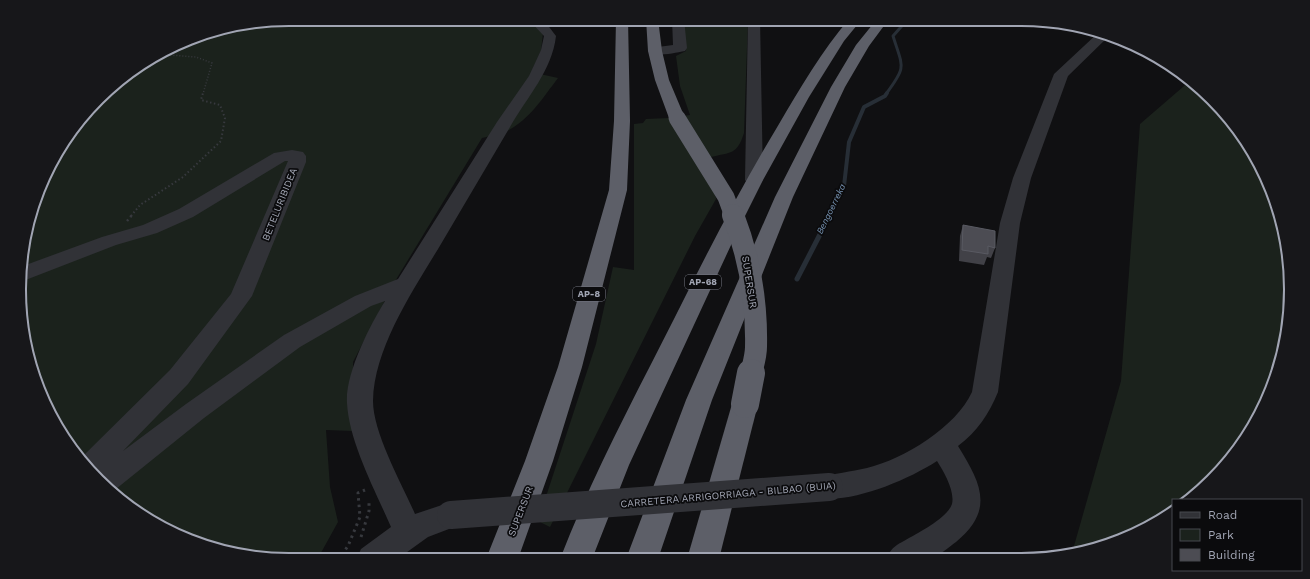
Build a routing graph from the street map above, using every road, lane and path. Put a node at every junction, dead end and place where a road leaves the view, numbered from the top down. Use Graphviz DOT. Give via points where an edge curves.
graph roads {
  1 [pos="542,26"];
  2 [pos="622,26"];
  3 [pos="653,26"];
  4 [pos="678,26"];
  5 [pos="754,26"];
  6 [pos="850,26"];
  7 [pos="878,26"];
  8 [pos="1099,38"];
  9 [pos="655,51"];
  10 [pos="169,55"];
  11 [pos="754,180"];
  12 [pos="109,241"];
  13 [pos="27,272"];
  14 [pos="407,284"];
  15 [pos="941,443"];
  16 [pos="92,465"];
  17 [pos="107,480"];
  18 [pos="408,532"];
  19 [pos="365,551"];
  20 [pos="343,553"];
  21 [pos="504,553"];
  22 [pos="578,553"];
  23 [pos="644,553"];
  24 [pos="705,553"];
  25 [pos="911,553"];
  1 -- 14 [label="street" via="550,36 548,50 536,76 505,122"];
  2 -- 21 [label="highway, SUPERSUR / AP-8" via="622,121 618,190 570,367 539,461"];
  3 -- 9 [label="highway, SUPERSUR"];
  4 -- 9 [label="street" via="680,48"];
  5 -- 11 [label="street"];
  6 -- 11 [label="highway, AP-68" via="821,66"];
  7 -- 23 [label="highway" via="838,87 784,197 699,400"];
  8 -- 15 [label="street, CARRETERA ARRIGORRIAGA - BILBAO (BUIA)" via="1060,74 1022,178 1010,223 983,399 975,414 957,432"];
  9 -- 24 [label="highway, SUPERSUR, bridge" via="662,80 677,118 726,197 742,238 750,272 754,307 756,348 745,404"];
  10 -- 12 [label="path" via="196,57 212,63 201,100 220,105 225,118 221,141 182,177 140,205"];
  11 -- 22 [label="highway, AP-68" via="615,465"];
  12 -- 13 [label="street, BETELURIBIDEA"];
  12 -- 16 [label="street, BETELURIBIDEA" via="150,229 186,213 280,158 297,156 279,207 241,296 178,377"];
  14 -- 17 [label="street" via="363,301 292,341 195,411"];
  14 -- 18 [label="street" via="390,311 370,355 360,402 365,433"];
  15 -- 18 [label="street, CARRETERA ARRIGORRIAGA - BILBAO (BUIA), bridge" via="899,469 868,480 829,487 451,515 429,521"];
  15 -- 25 [label="street" via="959,474 967,503 960,520 938,538"];
  18 -- 19 [label="street, CARRETERA ARRIGORRIAGA - BILBAO (BUIA)"];
  19 -- 20 [label="path" via="362,535 369,511 368,488 358,493 360,517"];
}
